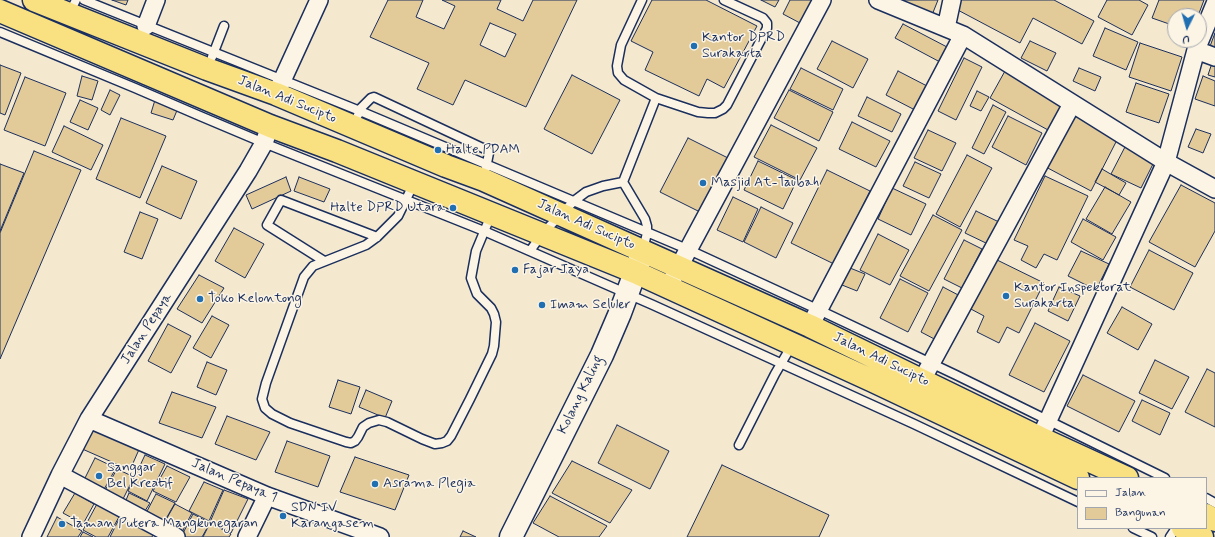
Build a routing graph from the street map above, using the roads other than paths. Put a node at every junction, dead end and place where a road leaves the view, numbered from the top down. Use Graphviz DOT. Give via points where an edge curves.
graph roads {
  1 [pos="34,0"];
  2 [pos="156,0"];
  3 [pos="320,0"];
  4 [pos="642,0"];
  5 [pos="724,0"];
  6 [pos="822,0"];
  7 [pos="878,0"];
  8 [pos="952,0"];
  9 [pos="1215,4"];
  10 [pos="76,5"];
  11 [pos="8,25"];
  12 [pos="224,26"];
  13 [pos="133,28"];
  14 [pos="946,28"];
  15 [pos="963,35"];
  16 [pos="1196,50"];
  17 [pos="1215,57"];
  18 [pos="210,61"];
  19 [pos="279,87"];
  20 [pos="656,98"];
  21 [pos="1072,104"];
  22 [pos="356,119"];
  23 [pos="267,134"];
  24 [pos="1166,162"];
  25 [pos="485,172"];
  26 [pos="623,182"];
  27 [pos="1215,189"];
  28 [pos="410,191"];
  29 [pos="567,207"];
  30 [pos="487,222"];
  31 [pos="542,234"];
  32 [pos="377,237"];
  33 [pos="645,242"];
  34 [pos="530,252"];
  35 [pos="683,258"];
  36 [pos="324,261"];
  37 [pos="635,272"];
  38 [pos="668,287"];
  39 [pos="626,294"];
  40 [pos="815,318"];
  41 [pos="792,345"];
  42 [pos="782,364"];
  43 [pos="926,371"];
  44 [pos="912,400"];
  45 [pos="89,419"];
  46 [pos="1044,430"];
  47 [pos="738,445"];
  48 [pos="60,475"];
  49 [pos="1125,477"];
  50 [pos="1162,477"];
  51 [pos="1077,478"];
  52 [pos="267,496"];
  53 [pos="1077,502"];
  54 [pos="1135,529"];
  55 [pos="1185,529"];
  56 [pos="31,537"];
  57 [pos="176,537"];
  58 [pos="247,537"];
  59 [pos="380,537"];
  60 [pos="512,537"];
  61 [pos="1152,537"];
  62 [pos="1202,537"];
  1 -- 10 [label="highway, Jalan Adi Sucipto"];
  2 -- 13 [label="street"];
  3 -- 19 [label="street"];
  4 -- 20 [label="lane" via="621,45 618,74"];
  5 -- 20 [label="lane" via="763,18 768,28 727,105 715,113 708,113"];
  6 -- 35 [label="street"];
  7 -- 14 [label="street"];
  8 -- 14 [label="street"];
  9 -- 16 [label="street"];
  10 -- 13 [label="highway, Jalan Adi Sucipto"];
  11 -- 23 [label="highway, Jalan Adi Sucipto"];
  12 -- 18 [label="lane"];
  13 -- 18 [label="highway, Jalan Adi Sucipto"];
  14 -- 15 [label="street"];
  15 -- 21 [label="street"];
  15 -- 40 [label="street"];
  16 -- 17 [label="street"];
  16 -- 24 [label="street"];
  18 -- 19 [label="highway, Jalan Adi Sucipto"];
  19 -- 22 [label="highway, Jalan Adi Sucipto"];
  20 -- 26 [label="lane"];
  21 -- 24 [label="street"];
  21 -- 43 [label="street"];
  22 -- 25 [label="highway, Jalan Adi Sucipto" via="446,166"];
  22 -- 25 [label="lane" via="361,108 374,97 487,150 489,153"];
  23 -- 28 [label="highway, Jalan Adi Sucipto"];
  23 -- 45 [label="street, Jalan Pepaya" via="244,177"];
  24 -- 27 [label="street"];
  24 -- 46 [label="street"];
  25 -- 29 [label="highway, Jalan Adi Sucipto"];
  26 -- 29 [label="lane" via="586,192"];
  26 -- 33 [label="lane" via="645,219"];
  28 -- 30 [label="highway, Jalan Adi Sucipto"];
  28 -- 32 [label="lane" via="398,216"];
  29 -- 31 [label="lane"];
  29 -- 33 [label="highway, Jalan Adi Sucipto"];
  30 -- 31 [label="highway, Jalan Adi Sucipto"];
  30 -- 34 [label="lane, Jalan Adi Sucipto"];
  30 -- 36 [label="lane" via="476,251 471,278 477,294 494,314 494,346 451,436 442,443 435,444 379,420 363,427 351,443 290,423 265,408 262,399 266,383 304,277 314,266"];
  31 -- 34 [label="lane"];
  31 -- 37 [label="highway, Jalan Adi Sucipto"];
  32 -- 36 [label="lane" via="366,245"];
  32 -- 36 [label="lane" via="281,200 267,225"];
  33 -- 35 [label="highway, Jalan Adi Sucipto"];
  33 -- 37 [label="street, Kolang Kaling"];
  34 -- 39 [label="lane, Jalan Adi Sucipto"];
  35 -- 38 [label="street"];
  35 -- 40 [label="highway, Jalan Adi Sucipto"];
  37 -- 38 [label="highway, Jalan Adi Sucipto"];
  37 -- 39 [label="street, Kolang Kaling"];
  38 -- 41 [label="highway, Jalan Adi Sucipto"];
  39 -- 42 [label="lane, Jalan Adi Sucipto"];
  39 -- 60 [label="street, Kolang Kaling" via="602,355"];
  40 -- 43 [label="highway, Jalan Adi Sucipto"];
  41 -- 42 [label="lane"];
  41 -- 44 [label="highway, Jalan Adi Sucipto"];
  42 -- 47 [label="lane"];
  42 -- 53 [label="lane, Jalan Adi Sucipto"];
  43 -- 44 [label="street"];
  43 -- 46 [label="highway, Jalan Adi Sucipto"];
  44 -- 51 [label="highway, Jalan Adi Sucipto"];
  45 -- 48 [label="street, Jalan Pepaya"];
  45 -- 52 [label="street, Jalan Pepaya 1"];
  46 -- 49 [label="highway, Jalan Adi Sucipto"];
  46 -- 50 [label="lane, Jalan Adi Sucipto"];
  48 -- 56 [label="street, Jalan Pepaya"];
  48 -- 57 [label="street"];
  52 -- 58 [label="street"];
  52 -- 59 [label="street, Jalan Pepaya 1"];
  54 -- 61 [label="lane"];
  55 -- 62 [label="highway"];
}
